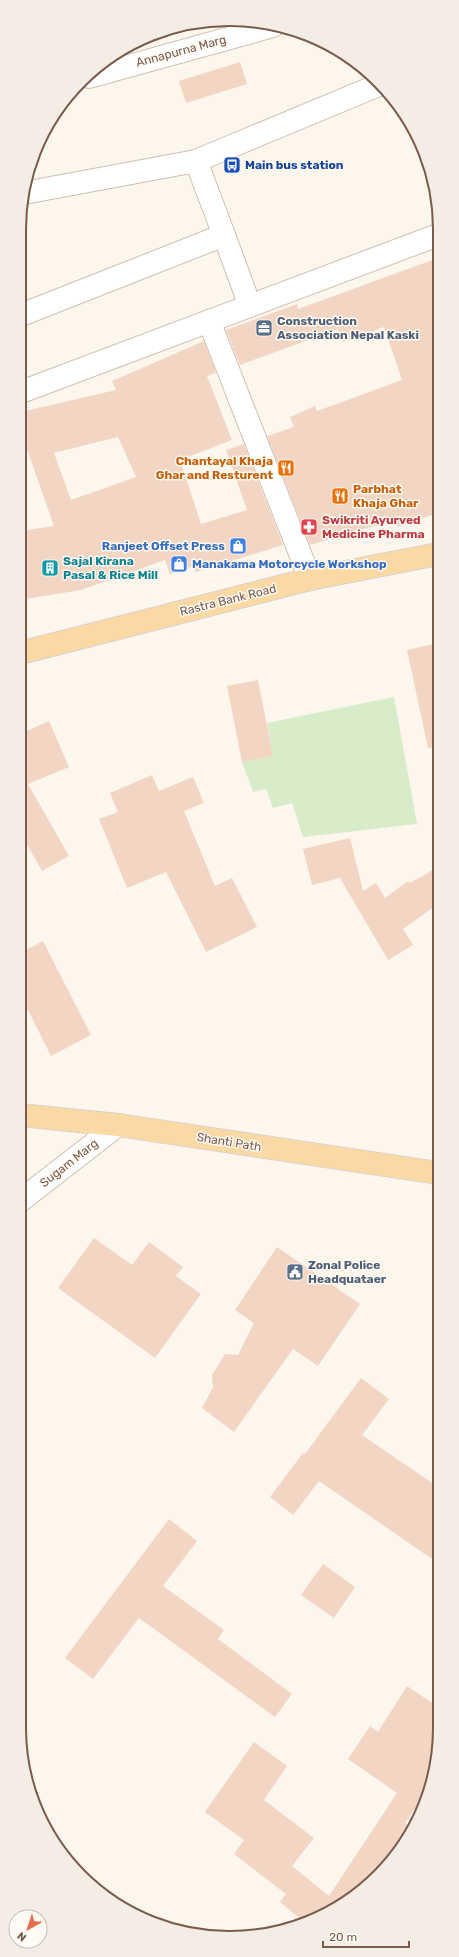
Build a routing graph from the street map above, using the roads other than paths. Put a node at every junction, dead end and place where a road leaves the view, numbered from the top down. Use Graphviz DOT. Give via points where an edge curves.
graph roads {
  1 [pos="262,29"];
  2 [pos="100,73"];
  3 [pos="374,87"];
  4 [pos="196,161"];
  5 [pos="30,192"];
  6 [pos="224,235"];
  7 [pos="433,237"];
  8 [pos="250,306"];
  9 [pos="26,313"];
  10 [pos="209,321"];
  11 [pos="26,390"];
  12 [pos="433,555"];
  13 [pos="310,579"];
  14 [pos="26,650"];
  15 [pos="26,1116"];
  16 [pos="118,1125"];
  17 [pos="433,1172"];
  18 [pos="26,1196"];
  1 -- 2 [label="street, Annapurna Marg"];
  3 -- 4 [label="street"];
  4 -- 5 [label="street"];
  4 -- 6 [label="street"];
  6 -- 8 [label="street"];
  6 -- 9 [label="street"];
  7 -- 8 [label="street"];
  8 -- 10 [label="street"];
  10 -- 11 [label="street"];
  10 -- 13 [label="street"];
  12 -- 13 [label="main road, Rastra Bank Road"];
  13 -- 14 [label="main road, Rastra Bank Road"];
  15 -- 16 [label="main road, Shanti Path"];
  16 -- 17 [label="main road, Shanti Path"];
  16 -- 18 [label="street, Sugam Marg"];
}
